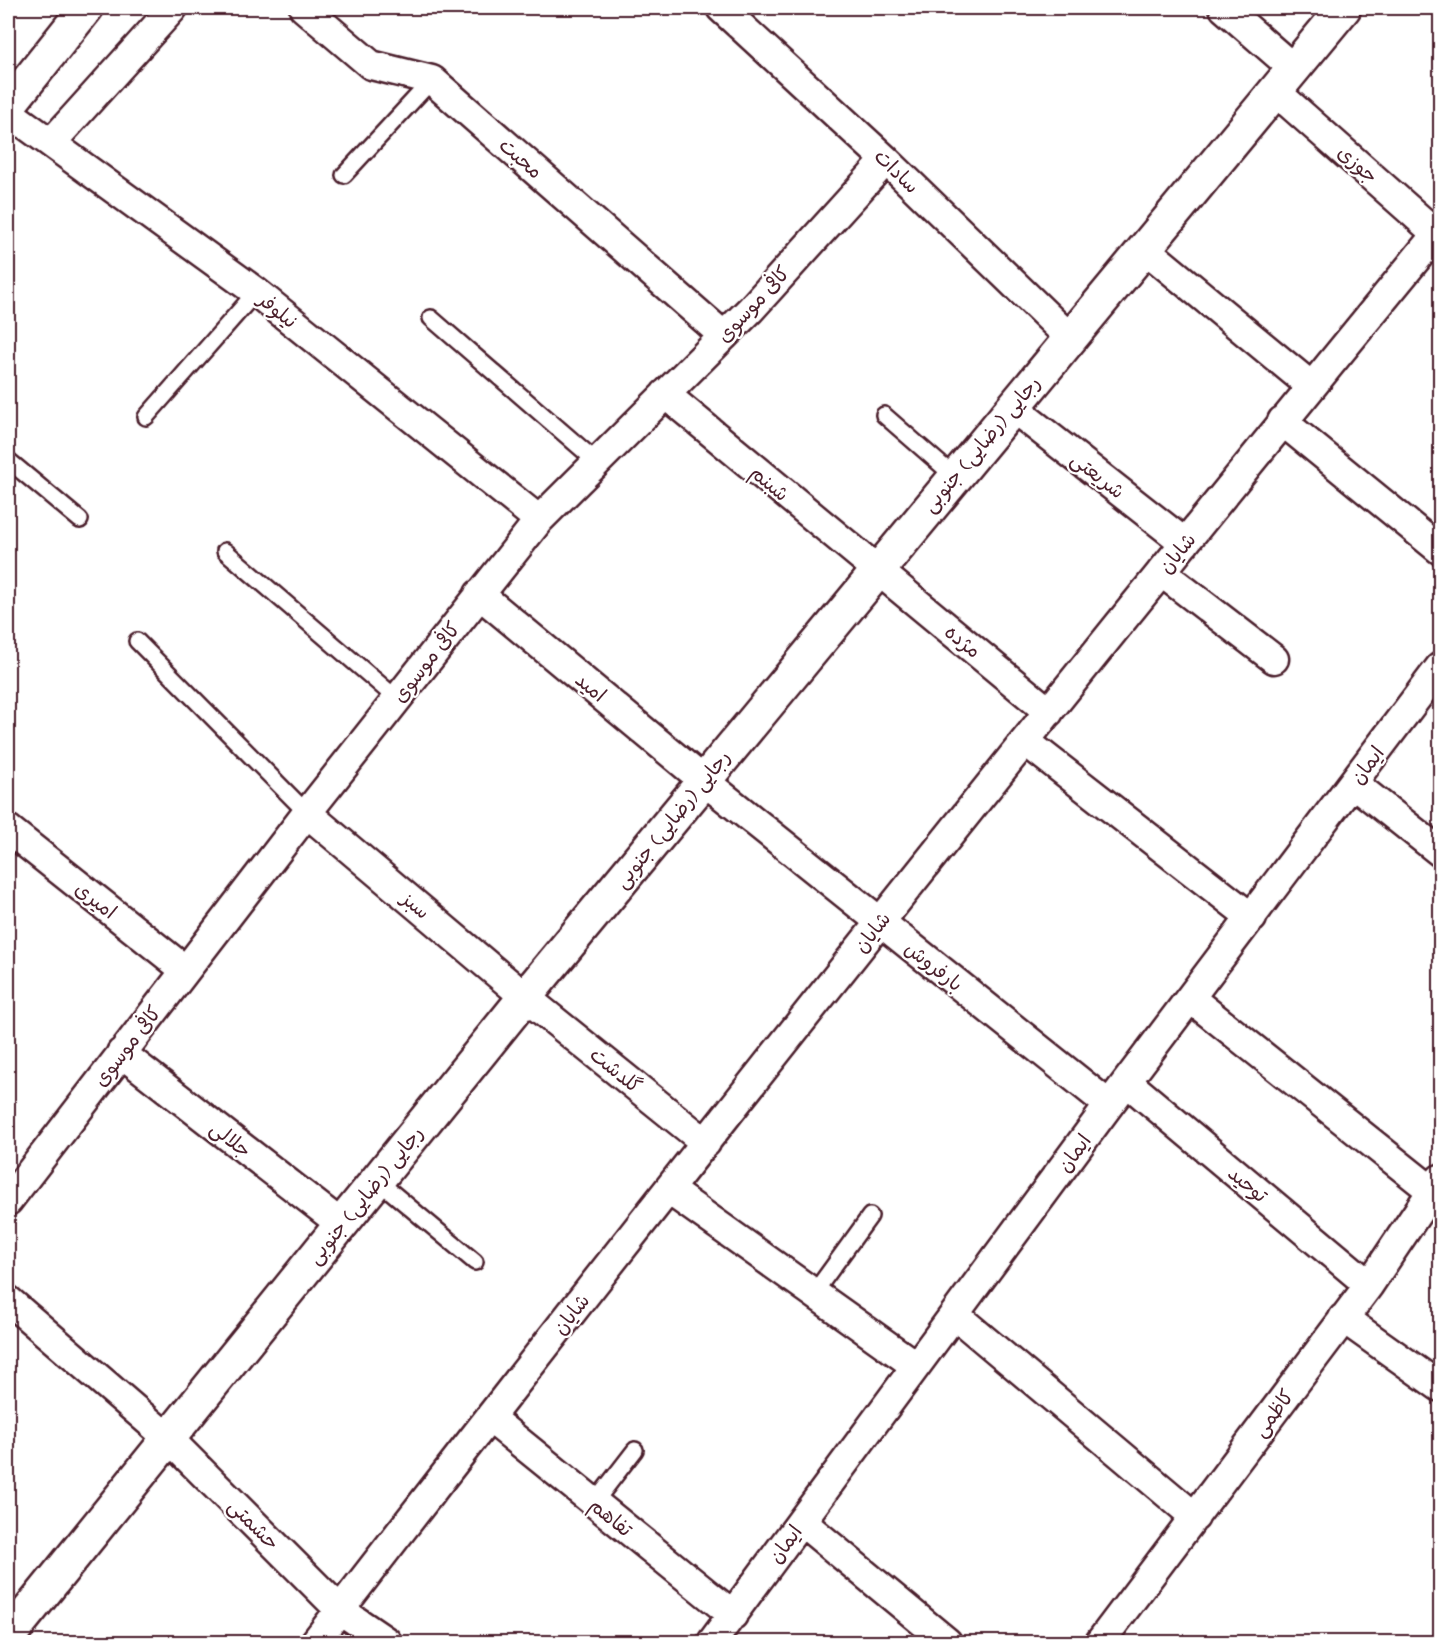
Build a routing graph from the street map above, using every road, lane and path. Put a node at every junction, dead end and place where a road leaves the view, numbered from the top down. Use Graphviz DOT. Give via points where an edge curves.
graph roads {
  1 [pos="86,8"];
  2 [pos="173,8"];
  3 [pos="304,8"];
  4 [pos="721,8"];
  5 [pos="1224,8"];
  6 [pos="1344,8"];
  7 [pos="432,80"];
  8 [pos="1284,80"];
  9 [pos="8,106"];
  10 [pos="8,112"];
  11 [pos="51,143"];
  12 [pos="886,160"];
  13 [pos="344,175"];
  14 [pos="1439,233"];
  15 [pos="1144,248"];
  16 [pos="256,292"];
  17 [pos="431,318"];
  18 [pos="724,336"];
  19 [pos="1070,338"];
  20 [pos="1311,386"];
  21 [pos="665,394"];
  22 [pos="1012,407"];
  23 [pos="884,415"];
  24 [pos="146,417"];
  25 [pos="1282,421"];
  26 [pos="8,460"];
  27 [pos="597,462"];
  28 [pos="954,476"];
  29 [pos="80,520"];
  30 [pos="539,520"];
  31 [pos="1185,543"];
  32 [pos="1440,550"];
  33 [pos="225,551"];
  34 [pos="876,571"];
  35 [pos="1161,572"];
  36 [pos="479,594"];
  37 [pos="137,641"];
  38 [pos="1274,659"];
  39 [pos="1440,667"];
  40 [pos="397,699"];
  41 [pos="1049,712"];
  42 [pos="1025,741"];
  43 [pos="703,780"];
  44 [pos="1353,783"];
  45 [pos="307,813"];
  46 [pos="8,829"];
  47 [pos="1440,852"];
  48 [pos="1252,918"];
  49 [pos="879,923"];
  50 [pos="185,970"];
  51 [pos="525,997"];
  52 [pos="1190,998"];
  53 [pos="122,1053"];
  54 [pos="1127,1082"];
  55 [pos="1109,1105"];
  56 [pos="706,1143"];
  57 [pos="377,1180"];
  58 [pos="1436,1185"];
  59 [pos="11,1190"];
  60 [pos="669,1190"];
  61 [pos="870,1216"];
  62 [pos="341,1224"];
  63 [pos="475,1262"];
  64 [pos="1369,1285"];
  65 [pos="814,1293"];
  66 [pos="8,1300"];
  67 [pos="955,1314"];
  68 [pos="1343,1318"];
  69 [pos="916,1366"];
  70 [pos="1440,1387"];
  71 [pos="490,1418"];
  72 [pos="168,1438"];
  73 [pos="635,1450"];
  74 [pos="594,1503"];
  75 [pos="1195,1516"];
  76 [pos="802,1522"];
  77 [pos="340,1610"];
  78 [pos="733,1615"];
  79 [pos="8,1636"];
  80 [pos="15,1642"];
  81 [pos="315,1642"];
  82 [pos="387,1642"];
  83 [pos="712,1642"];
  84 [pos="946,1642"];
  85 [pos="1100,1642"];
  1 -- 9 [label="street"];
  2 -- 11 [label="street"];
  3 -- 7 [label="street, محبت" via="371,65"];
  4 -- 12 [label="street, سادات"];
  5 -- 8 [label="street"];
  6 -- 8 [label="street, رجایی (رضایی) جنوبی"];
  7 -- 13 [label="lane"];
  7 -- 18 [label="street, محبت"];
  8 -- 14 [label="street, جوزی"];
  8 -- 15 [label="street, رجایی (رضایی) جنوبی"];
  10 -- 11 [label="street, نیلوفر"];
  11 -- 16 [label="street, نیلوفر"];
  12 -- 18 [label="street, کافی موسوی"];
  12 -- 19 [label="street, سادات"];
  14 -- 20 [label="street, شایان"];
  15 -- 19 [label="street, رجایی (رضایی) جنوبی"];
  15 -- 20 [label="street"];
  16 -- 24 [label="lane"];
  16 -- 30 [label="street, نیلوفر"];
  17 -- 27 [label="lane"];
  18 -- 21 [label="street, کافی موسوی"];
  19 -- 22 [label="street, رجایی (رضایی) جنوبی"];
  20 -- 25 [label="street, شایان"];
  21 -- 27 [label="street, کافی موسوی"];
  21 -- 34 [label="street, شبنم"];
  22 -- 28 [label="street, رجایی (رضایی) جنوبی"];
  22 -- 31 [label="street, شریعتی"];
  23 -- 28 [label="lane"];
  25 -- 31 [label="street, شایان"];
  25 -- 32 [label="street"];
  26 -- 29 [label="lane"];
  27 -- 30 [label="street, کافی موسوی"];
  28 -- 34 [label="street, رجایی (رضایی) جنوبی"];
  30 -- 36 [label="street, کافی موسوی"];
  31 -- 35 [label="street, شایان"];
  33 -- 40 [label="lane"];
  34 -- 41 [label="street, مژده"];
  34 -- 43 [label="street, رجایی (رضایی) جنوبی"];
  35 -- 38 [label="street"];
  35 -- 41 [label="street, شایان"];
  36 -- 40 [label="street, کافی موسوی"];
  36 -- 43 [label="street, امید"];
  37 -- 45 [label="lane"];
  39 -- 44 [label="street, ایمان"];
  40 -- 45 [label="street, کافی موسوی"];
  41 -- 42 [label="street, شایان"];
  42 -- 48 [label="street"];
  42 -- 49 [label="street, شایان"];
  43 -- 49 [label="street, بارفروش"];
  43 -- 51 [label="street, رجایی (رضایی) جنوبی"];
  44 -- 47 [label="street"];
  44 -- 48 [label="street, ایمان"];
  45 -- 50 [label="street, کافی موسوی"];
  45 -- 51 [label="street, سبز"];
  46 -- 50 [label="street, امیری"];
  48 -- 52 [label="street, ایمان"];
  49 -- 55 [label="street, بارفروش"];
  49 -- 56 [label="street, شایان"];
  50 -- 53 [label="street, کافی موسوی"];
  51 -- 56 [label="street, گلدشت"];
  51 -- 57 [label="street, رجایی (رضایی) جنوبی"];
  52 -- 54 [label="street, ایمان"];
  52 -- 58 [label="street"];
  53 -- 59 [label="street, کافی موسوی"];
  53 -- 62 [label="street, جلالی"];
  54 -- 55 [label="street, ایمان"];
  54 -- 64 [label="street, توحید"];
  55 -- 67 [label="street, ایمان"];
  56 -- 60 [label="street, شایان"];
  57 -- 62 [label="street, رجایی (رضایی) جنوبی"];
  57 -- 63 [label="lane"];
  58 -- 64 [label="street, کاظمی"];
  60 -- 65 [label="street"];
  60 -- 71 [label="street, شایان"];
  61 -- 65 [label="lane"];
  62 -- 72 [label="street, رجایی (رضایی) جنوبی"];
  64 -- 68 [label="street, کاظمی"];
  65 -- 69 [label="street"];
  66 -- 72 [label="street, حشمتی"];
  67 -- 69 [label="street, ایمان"];
  67 -- 75 [label="street"];
  68 -- 70 [label="street"];
  68 -- 75 [label="street, کاظمی"];
  69 -- 76 [label="street, ایمان"];
  71 -- 74 [label="street, تفاهم"];
  71 -- 77 [label="street, شایان"];
  72 -- 77 [label="street, حشمتی"];
  72 -- 79 [label="street, رجایی (رضایی) جنوبی"];
  73 -- 74 [label="lane"];
  74 -- 78 [label="street, تفاهم"];
  75 -- 85 [label="street, کاظمی"];
  76 -- 78 [label="street, ایمان"];
  76 -- 84 [label="street"];
  77 -- 81 [label="street, شایان"];
  77 -- 82 [label="street, حشمتی"];
  78 -- 83 [label="street, ایمان"];
  79 -- 80 [label="lane"];
}
